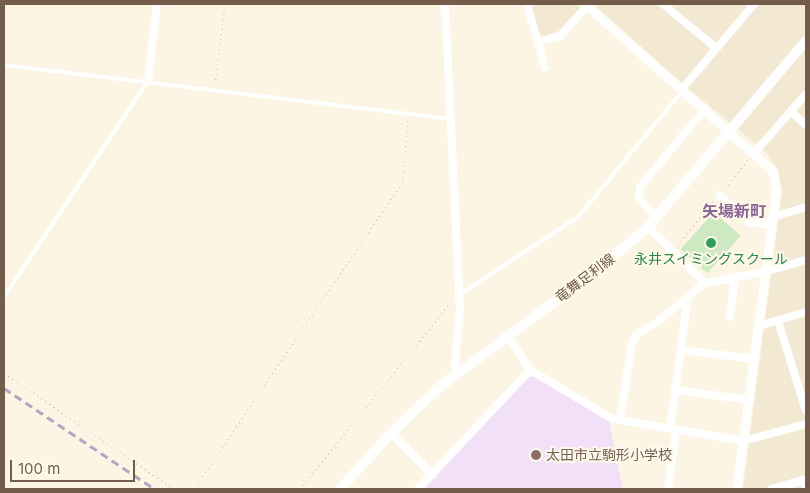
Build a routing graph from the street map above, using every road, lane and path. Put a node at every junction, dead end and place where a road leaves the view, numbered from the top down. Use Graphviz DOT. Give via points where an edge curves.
graph roads {
  1 [pos="157,4"];
  2 [pos="225,4"];
  3 [pos="445,4"];
  4 [pos="526,4"];
  5 [pos="587,4"];
  6 [pos="663,4"];
  7 [pos="749,5"];
  8 [pos="806,41"];
  9 [pos="537,42"];
  10 [pos="716,48"];
  11 [pos="4,65"];
  12 [pos="544,68"];
  13 [pos="148,81"];
  14 [pos="214,90"];
  15 [pos="682,90"];
  16 [pos="806,94"];
  17 [pos="705,109"];
  18 [pos="791,112"];
  19 [pos="408,113"];
  20 [pos="449,119"];
  21 [pos="806,125"];
  22 [pos="730,131"];
  23 [pos="755,152"];
  24 [pos="719,195"];
  25 [pos="806,207"];
  26 [pos="656,218"];
  27 [pos="772,221"];
  28 [pos="648,227"];
  29 [pos="806,260"];
  30 [pos="765,272"];
  31 [pos="735,277"];
  32 [pos="705,282"];
  33 [pos="460,295"];
  34 [pos="688,296"];
  35 [pos="4,297"];
  36 [pos="806,312"];
  37 [pos="730,317"];
  38 [pos="778,321"];
  39 [pos="758,326"];
  40 [pos="507,335"];
  41 [pos="680,350"];
  42 [pos="754,359"];
  43 [pos="530,370"];
  44 [pos="457,372"];
  45 [pos="4,373"];
  46 [pos="675,390"];
  47 [pos="749,400"];
  48 [pos="806,411"];
  49 [pos="620,419"];
  50 [pos="806,424"];
  51 [pos="673,430"];
  52 [pos="391,433"];
  53 [pos="744,441"];
  54 [pos="432,474"];
  55 [pos="805,479"];
  56 [pos="174,489"];
  57 [pos="194,489"];
  58 [pos="300,489"];
  59 [pos="340,489"];
  60 [pos="418,489"];
  61 [pos="668,489"];
  62 [pos="736,489"];
  63 [pos="772,489"];
  64 [pos="806,489"];
  1 -- 13 [label="street"];
  2 -- 14 [label="path"];
  3 -- 20 [label="street"];
  4 -- 9 [label="street"];
  5 -- 9 [label="street" via="560,36"];
  5 -- 15 [label="street"];
  6 -- 10 [label="street"];
  7 -- 10 [label="street"];
  8 -- 22 [label="main road, 竜舞足利線"];
  9 -- 12 [label="street"];
  10 -- 15 [label="street"];
  11 -- 13 [label="lane"];
  13 -- 14 [label="lane"];
  13 -- 35 [label="lane"];
  14 -- 19 [label="lane"];
  15 -- 17 [label="street"];
  15 -- 33 [label="lane" via="578,217"];
  16 -- 18 [label="street"];
  17 -- 22 [label="street"];
  17 -- 26 [label="street" via="640,187 639,198"];
  18 -- 21 [label="street"];
  18 -- 23 [label="street"];
  19 -- 20 [label="lane"];
  19 -- 57 [label="path" via="403,181"];
  20 -- 33 [label="street"];
  22 -- 23 [label="street"];
  22 -- 26 [label="main road, 竜舞足利線"];
  23 -- 27 [label="street" via="768,164 776,181"];
  24 -- 27 [label="street" via="750,223"];
  25 -- 27 [label="street"];
  26 -- 28 [label="main road, 竜舞足利線"];
  27 -- 30 [label="street"];
  28 -- 32 [label="street"];
  28 -- 40 [label="main road, 竜舞足利線" via="600,268"];
  29 -- 30 [label="street"];
  30 -- 31 [label="street"];
  30 -- 39 [label="street"];
  31 -- 32 [label="street"];
  31 -- 37 [label="street"];
  32 -- 34 [label="street"];
  33 -- 44 [label="street"];
  33 -- 58 [label="path" via="445,307"];
  34 -- 41 [label="street"];
  34 -- 49 [label="street" via="656,323 637,334 632,343"];
  36 -- 38 [label="street"];
  38 -- 39 [label="street"];
  38 -- 48 [label="street"];
  39 -- 42 [label="street"];
  40 -- 43 [label="street"];
  40 -- 44 [label="main road, 竜舞足利線"];
  41 -- 42 [label="street"];
  41 -- 46 [label="street"];
  42 -- 47 [label="street"];
  43 -- 49 [label="street"];
  43 -- 54 [label="street"];
  44 -- 52 [label="main road, 竜舞足利線"];
  45 -- 56 [label="path"];
  46 -- 47 [label="street"];
  46 -- 51 [label="street"];
  47 -- 53 [label="street"];
  49 -- 51 [label="street"];
  50 -- 53 [label="street"];
  51 -- 53 [label="street"];
  51 -- 61 [label="street"];
  52 -- 54 [label="street"];
  52 -- 59 [label="main road, 竜舞足利線"];
  53 -- 62 [label="street"];
  54 -- 60 [label="street"];
  55 -- 63 [label="street"];
  55 -- 64 [label="street"];
}
